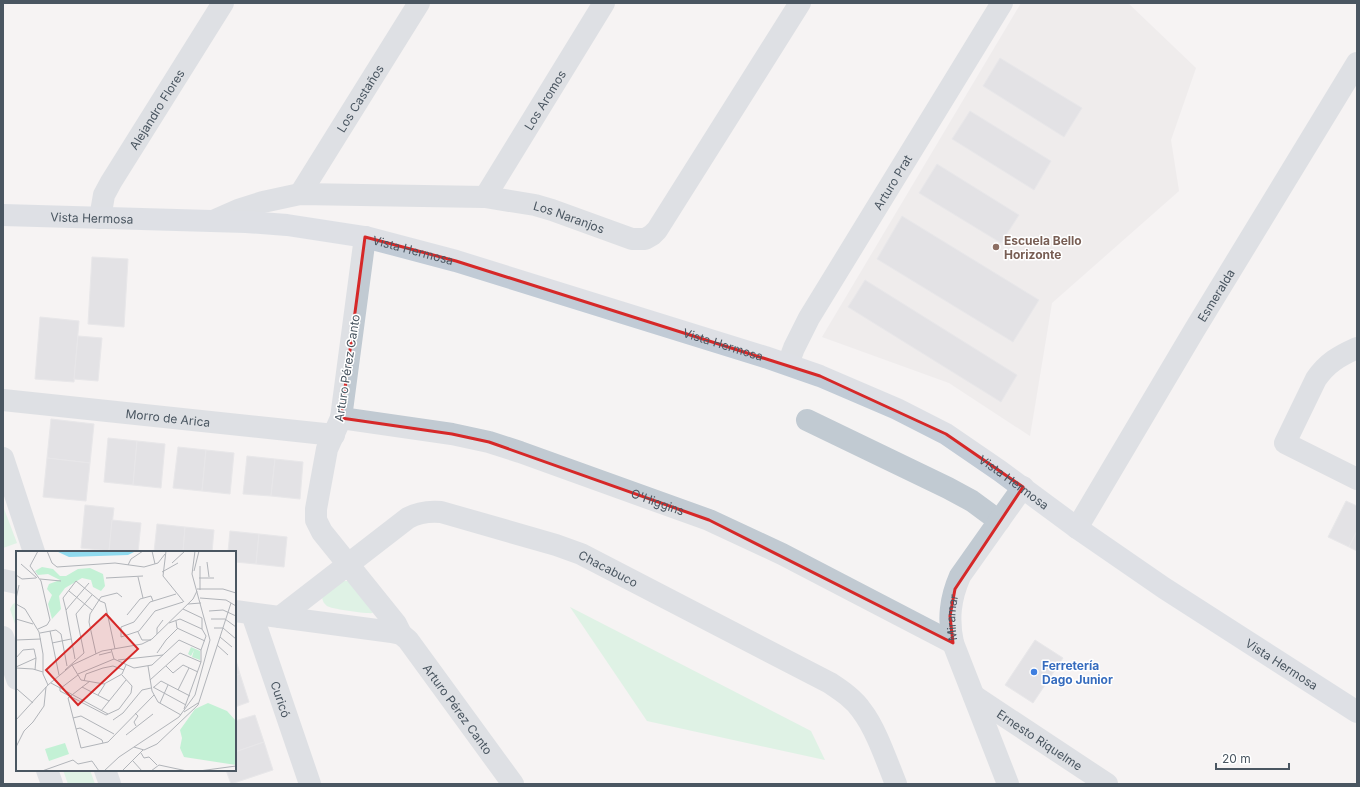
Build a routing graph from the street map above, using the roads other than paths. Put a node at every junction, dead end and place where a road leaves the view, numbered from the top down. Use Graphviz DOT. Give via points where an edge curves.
graph roads {
  1 [pos="223,3"];
  2 [pos="419,3"];
  3 [pos="604,3"];
  4 [pos="800,3"];
  5 [pos="1002,3"];
  6 [pos="1357,63"];
  7 [pos="300,194"];
  8 [pos="485,197"];
  9 [pos="3,215"];
  10 [pos="100,218"];
  11 [pos="213,221"];
  12 [pos="365,237"];
  13 [pos="1357,348"];
  14 [pos="788,364"];
  15 [pos="3,400"];
  16 [pos="807,420"];
  17 [pos="337,427"];
  18 [pos="3,458"];
  19 [pos="1357,478"];
  20 [pos="1023,487"];
  21 [pos="999,521"];
  22 [pos="1077,528"];
  23 [pos="34,551"];
  24 [pos="348,564"];
  25 [pos="3,580"];
  26 [pos="16,583"];
  27 [pos="244,612"];
  28 [pos="280,617"];
  29 [pos="401,634"];
  30 [pos="3,637"];
  31 [pos="953,643"];
  32 [pos="16,676"];
  33 [pos="974,696"];
  34 [pos="1357,712"];
  35 [pos="47,771"];
  36 [pos="105,771"];
  37 [pos="52,784"];
  38 [pos="110,784"];
  39 [pos="310,784"];
  40 [pos="514,784"];
  41 [pos="896,784"];
  42 [pos="1008,784"];
  43 [pos="1106,784"];
  1 -- 10 [label="street, Alejandro Flores" via="111,182 104,195"];
  2 -- 7 [label="street, Los Castaños"];
  3 -- 8 [label="street, Los Aromos"];
  4 -- 8 [label="street, Los Naranjos" via="652,235 645,239 632,239 536,205"];
  5 -- 14 [label="street, Arturo Prat" via="809,318"];
  6 -- 22 [label="street, Esmeralda"];
  7 -- 8 [label="street, Los Naranjos"];
  7 -- 11 [label="street, Los Naranjos" via="263,202"];
  9 -- 10 [label="main road, Vista Hermosa"];
  10 -- 11 [label="main road, Vista Hermosa"];
  11 -- 12 [label="main road, Vista Hermosa" via="287,225"];
  12 -- 14 [label="main road, Vista Hermosa" via="456,261"];
  12 -- 17 [label="street, Arturo Pérez Canto"];
  13 -- 19 [label="street" via="1338,357 1316,379 1286,443"];
  14 -- 20 [label="main road, Vista Hermosa" via="863,393 946,434"];
  15 -- 17 [label="street, Morro de Arica"];
  16 -- 21 [label="street" via="948,488 972,501"];
  17 -- 24 [label="street, Arturo Pérez Canto" via="328,449 315,515 322,532"];
  17 -- 31 [label="street, O'Higgins" via="452,434 520,452 702,517 743,535"];
  18 -- 23 [label="street"];
  20 -- 21 [label="street, Miramar"];
  20 -- 22 [label="main road, Vista Hermosa"];
  21 -- 31 [label="street, Miramar" via="964,571 955,589 950,616"];
  22 -- 34 [label="main road, Vista Hermosa" via="1178,597"];
  24 -- 28 [label="street, Chacabuco"];
  24 -- 29 [label="street, Arturo Pérez Canto" via="396,624"];
  24 -- 41 [label="street, Chacabuco" via="408,518 427,511 441,512 581,554 842,691 870,722"];
  25 -- 26 [label="street"];
  27 -- 28 [label="street"];
  27 -- 39 [label="street, Curicó"];
  28 -- 29 [label="street"];
  29 -- 40 [label="street, Arturo Pérez Canto"];
  30 -- 32 [label="street"];
  31 -- 33 [label="street, Miramar"];
  33 -- 42 [label="street, Miramar"];
  33 -- 43 [label="street, Ernesto Riquelme"];
  35 -- 37 [label="street"];
  36 -- 38 [label="street"];
}
